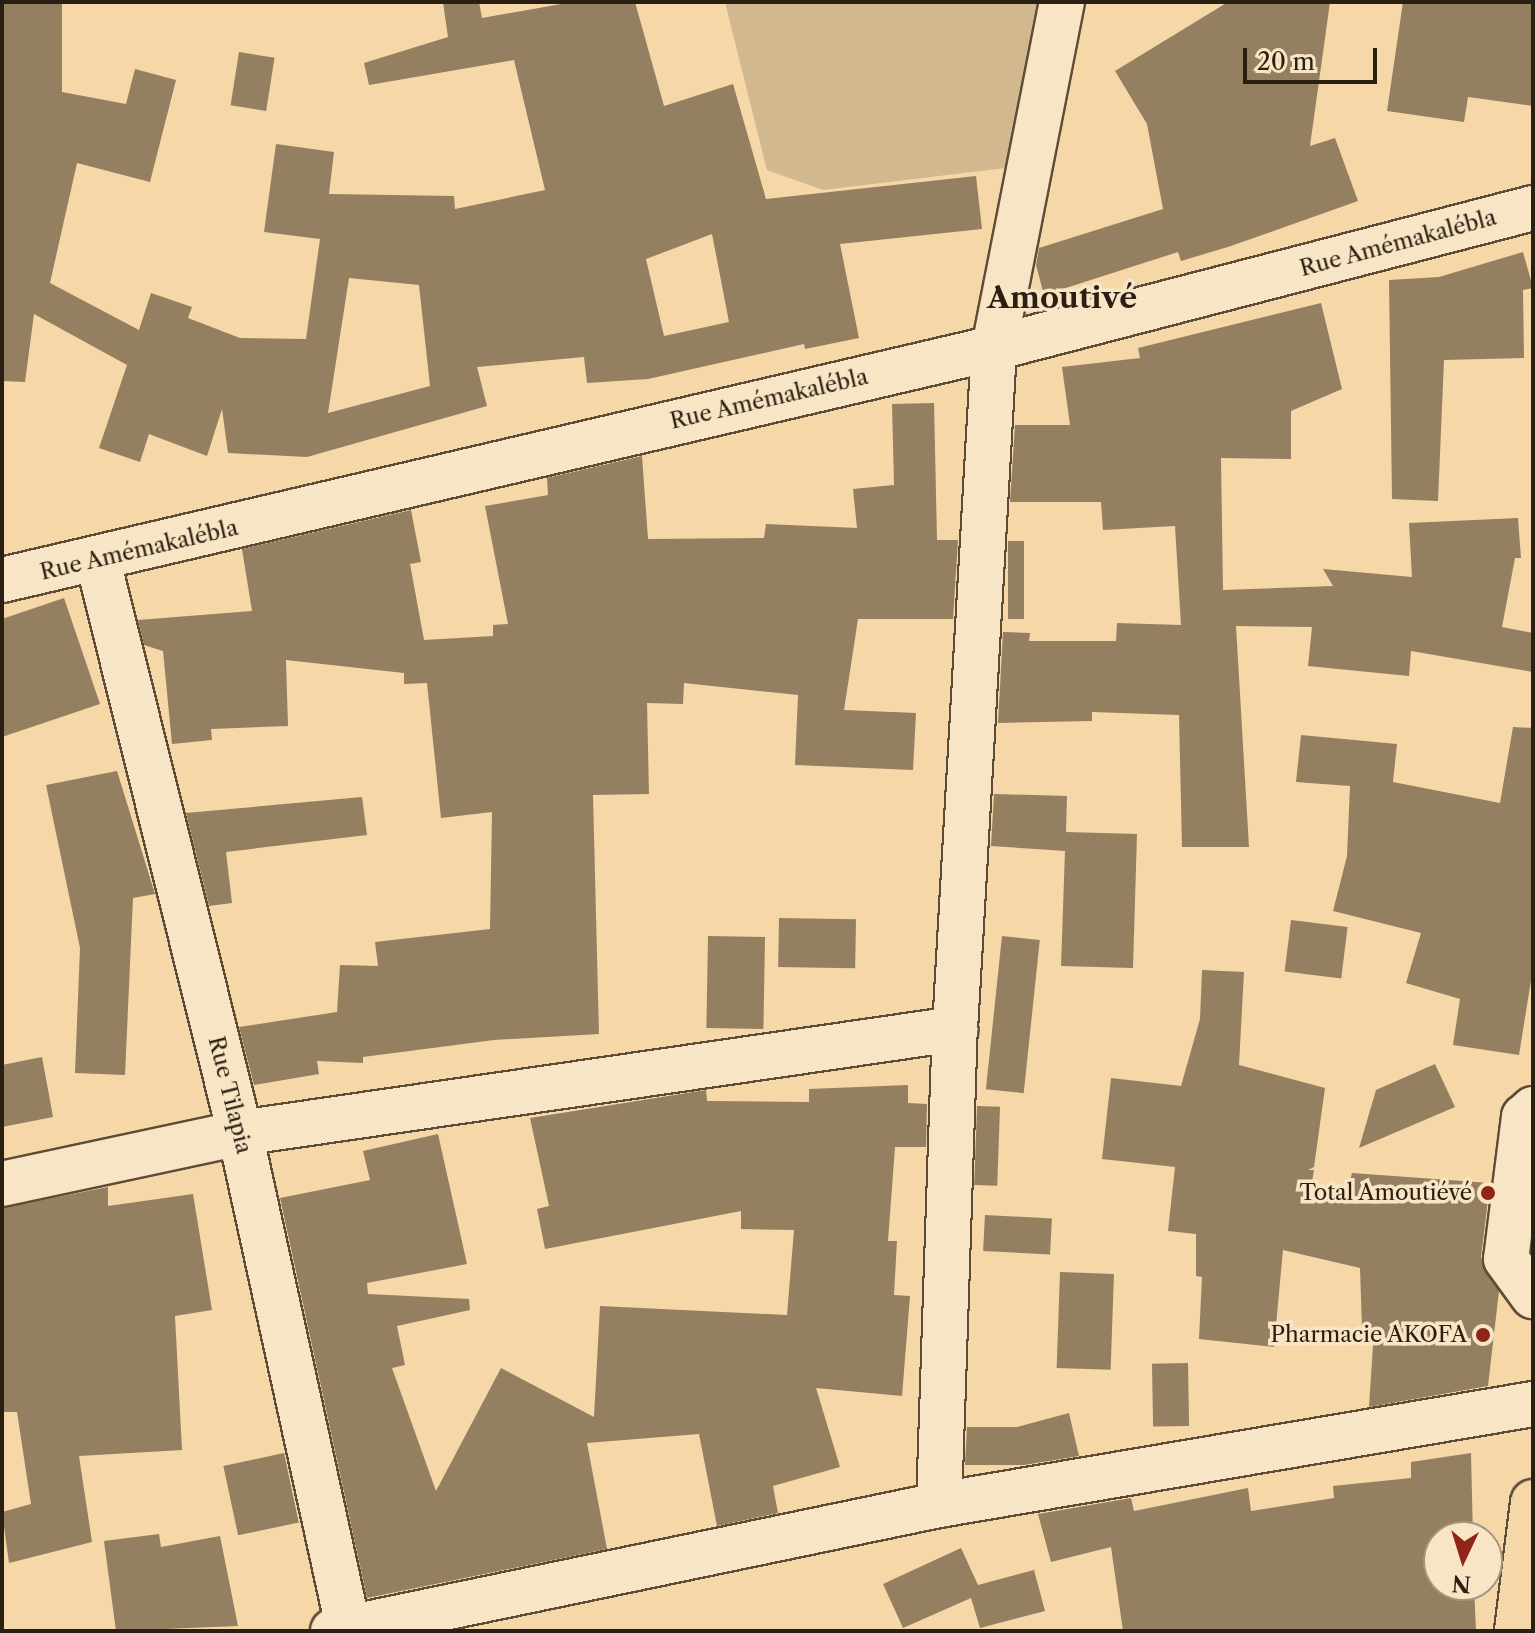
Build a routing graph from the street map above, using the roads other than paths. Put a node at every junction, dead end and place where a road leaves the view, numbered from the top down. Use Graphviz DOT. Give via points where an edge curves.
graph roads {
  1 [pos="1062,2"];
  2 [pos="1533,208"];
  3 [pos="994,348"];
  4 [pos="98,561"];
  5 [pos="2,580"];
  6 [pos="955,1029"];
  7 [pos="1533,1109"];
  8 [pos="240,1133"];
  9 [pos="2,1184"];
  10 [pos="1533,1296"];
  11 [pos="1533,1404"];
  12 [pos="939,1505"];
  13 [pos="1531,1528"];
  14 [pos="343,1630"];
  15 [pos="1517,1631"];
  1 -- 3 [label="street"];
  2 -- 3 [label="street, Rue Amémakalébla"];
  3 -- 4 [label="street, Rue Amémakalébla"];
  3 -- 6 [label="street"];
  4 -- 5 [label="street, Rue Amémakalébla"];
  4 -- 8 [label="street, Rue Tilapia"];
  6 -- 8 [label="street"];
  6 -- 12 [label="street"];
  7 -- 10 [label="street" via="1524,1117 1506,1259"];
  8 -- 9 [label="street"];
  8 -- 14 [label="street, Rue Tilapia"];
  11 -- 12 [label="street"];
  12 -- 14 [label="street"];
  13 -- 15 [label="highway"];
}
